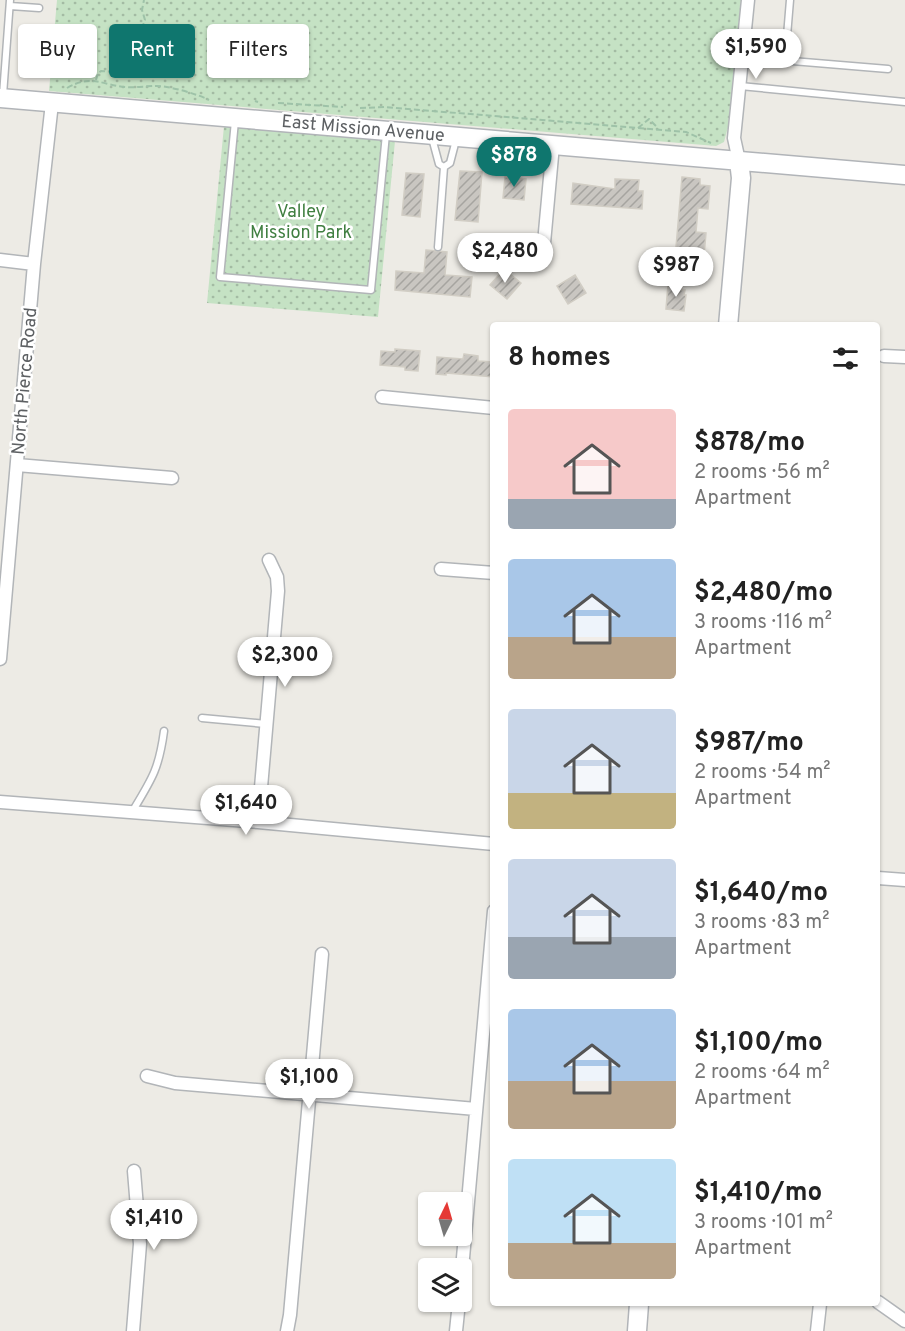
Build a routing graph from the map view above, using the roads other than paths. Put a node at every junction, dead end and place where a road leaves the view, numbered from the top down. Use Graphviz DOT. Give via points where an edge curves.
graph roads {
  1 [pos="748,0"];
  2 [pos="790,0"];
  3 [pos="10,3"];
  4 [pos="39,8"];
  5 [pos="743,57"];
  6 [pos="785,60"];
  7 [pos="888,69"];
  8 [pos="740,86"];
  9 [pos="57,96"];
  10 [pos="2,99"];
  11 [pos="905,102"];
  12 [pos="236,118"];
  13 [pos="386,130"];
  14 [pos="431,134"];
  15 [pos="457,136"];
  16 [pos="554,145"];
  17 [pos="739,161"];
  18 [pos="444,167"];
  19 [pos="905,176"];
  20 [pos="544,243"];
  21 [pos="438,247"];
  22 [pos="0,260"];
  23 [pos="34,264"];
  24 [pos="728,322"];
  25 [pos="884,356"];
  26 [pos="905,357"];
  27 [pos="382,397"];
  28 [pos="490,408"];
  29 [pos="17,465"];
  30 [pos="172,478"];
  31 [pos="269,560"];
  32 [pos="441,569"];
  33 [pos="490,573"];
  34 [pos="0,659"];
  35 [pos="202,718"];
  36 [pos="266,724"];
  37 [pos="164,731"];
  38 [pos="0,802"];
  39 [pos="132,812"];
  40 [pos="258,822"];
  41 [pos="490,844"];
  42 [pos="880,878"];
  43 [pos="905,880"];
  44 [pos="322,954"];
  45 [pos="490,955"];
  46 [pos="147,1076"];
  47 [pos="310,1095"];
  48 [pos="476,1109"];
  49 [pos="134,1171"];
  50 [pos="463,1258"];
  51 [pos="880,1303"];
  52 [pos="639,1306"];
  53 [pos="820,1306"];
  54 [pos="458,1312"];
  55 [pos="905,1321"];
  56 [pos="133,1331"];
  57 [pos="286,1331"];
  58 [pos="456,1331"];
  59 [pos="637,1331"];
  60 [pos="817,1331"];
  1 -- 5 [label="street"];
  2 -- 6 [label="lane"];
  3 -- 4 [label="lane"];
  3 -- 10 [label="lane"];
  5 -- 6 [label="lane"];
  5 -- 8 [label="street"];
  6 -- 7 [label="lane"];
  8 -- 11 [label="lane"];
  8 -- 17 [label="street" via="734,138"];
  9 -- 10 [label="street, East Mission Avenue"];
  9 -- 12 [label="street, East Mission Avenue"];
  9 -- 23 [label="street, North Pierce Road"];
  12 -- 13 [label="street, East Mission Avenue"];
  12 -- 13 [label="lane" via="220,277 371,290"];
  13 -- 14 [label="street, East Mission Avenue"];
  14 -- 15 [label="street, East Mission Avenue"];
  14 -- 18 [label="lane" via="439,164"];
  15 -- 16 [label="street, East Mission Avenue"];
  15 -- 18 [label="lane" via="450,163"];
  16 -- 17 [label="street, East Mission Avenue"];
  16 -- 20 [label="street"];
  17 -- 19 [label="street, East Mission Avenue"];
  17 -- 24 [label="street" via="741,178"];
  18 -- 21 [label="lane"];
  22 -- 23 [label="street"];
  23 -- 29 [label="street, North Pierce Road"];
  25 -- 26 [label="street"];
  27 -- 28 [label="street"];
  29 -- 30 [label="street"];
  29 -- 34 [label="street, North Pierce Road"];
  31 -- 36 [label="street" via="278,591"];
  32 -- 33 [label="street"];
  35 -- 36 [label="lane"];
  36 -- 40 [label="street"];
  37 -- 39 [label="lane" via="158,766"];
  38 -- 39 [label="street"];
  39 -- 40 [label="street"];
  40 -- 41 [label="street"];
  42 -- 43 [label="street"];
  44 -- 47 [label="street"];
  45 -- 48 [label="street"];
  46 -- 47 [label="street" via="175,1083"];
  47 -- 48 [label="street"];
  47 -- 57 [label="street"];
  48 -- 50 [label="street"];
  49 -- 56 [label="street" via="140,1244"];
  51 -- 55 [label="street"];
  52 -- 59 [label="street"];
  53 -- 60 [label="street"];
  54 -- 58 [label="street"];
}
